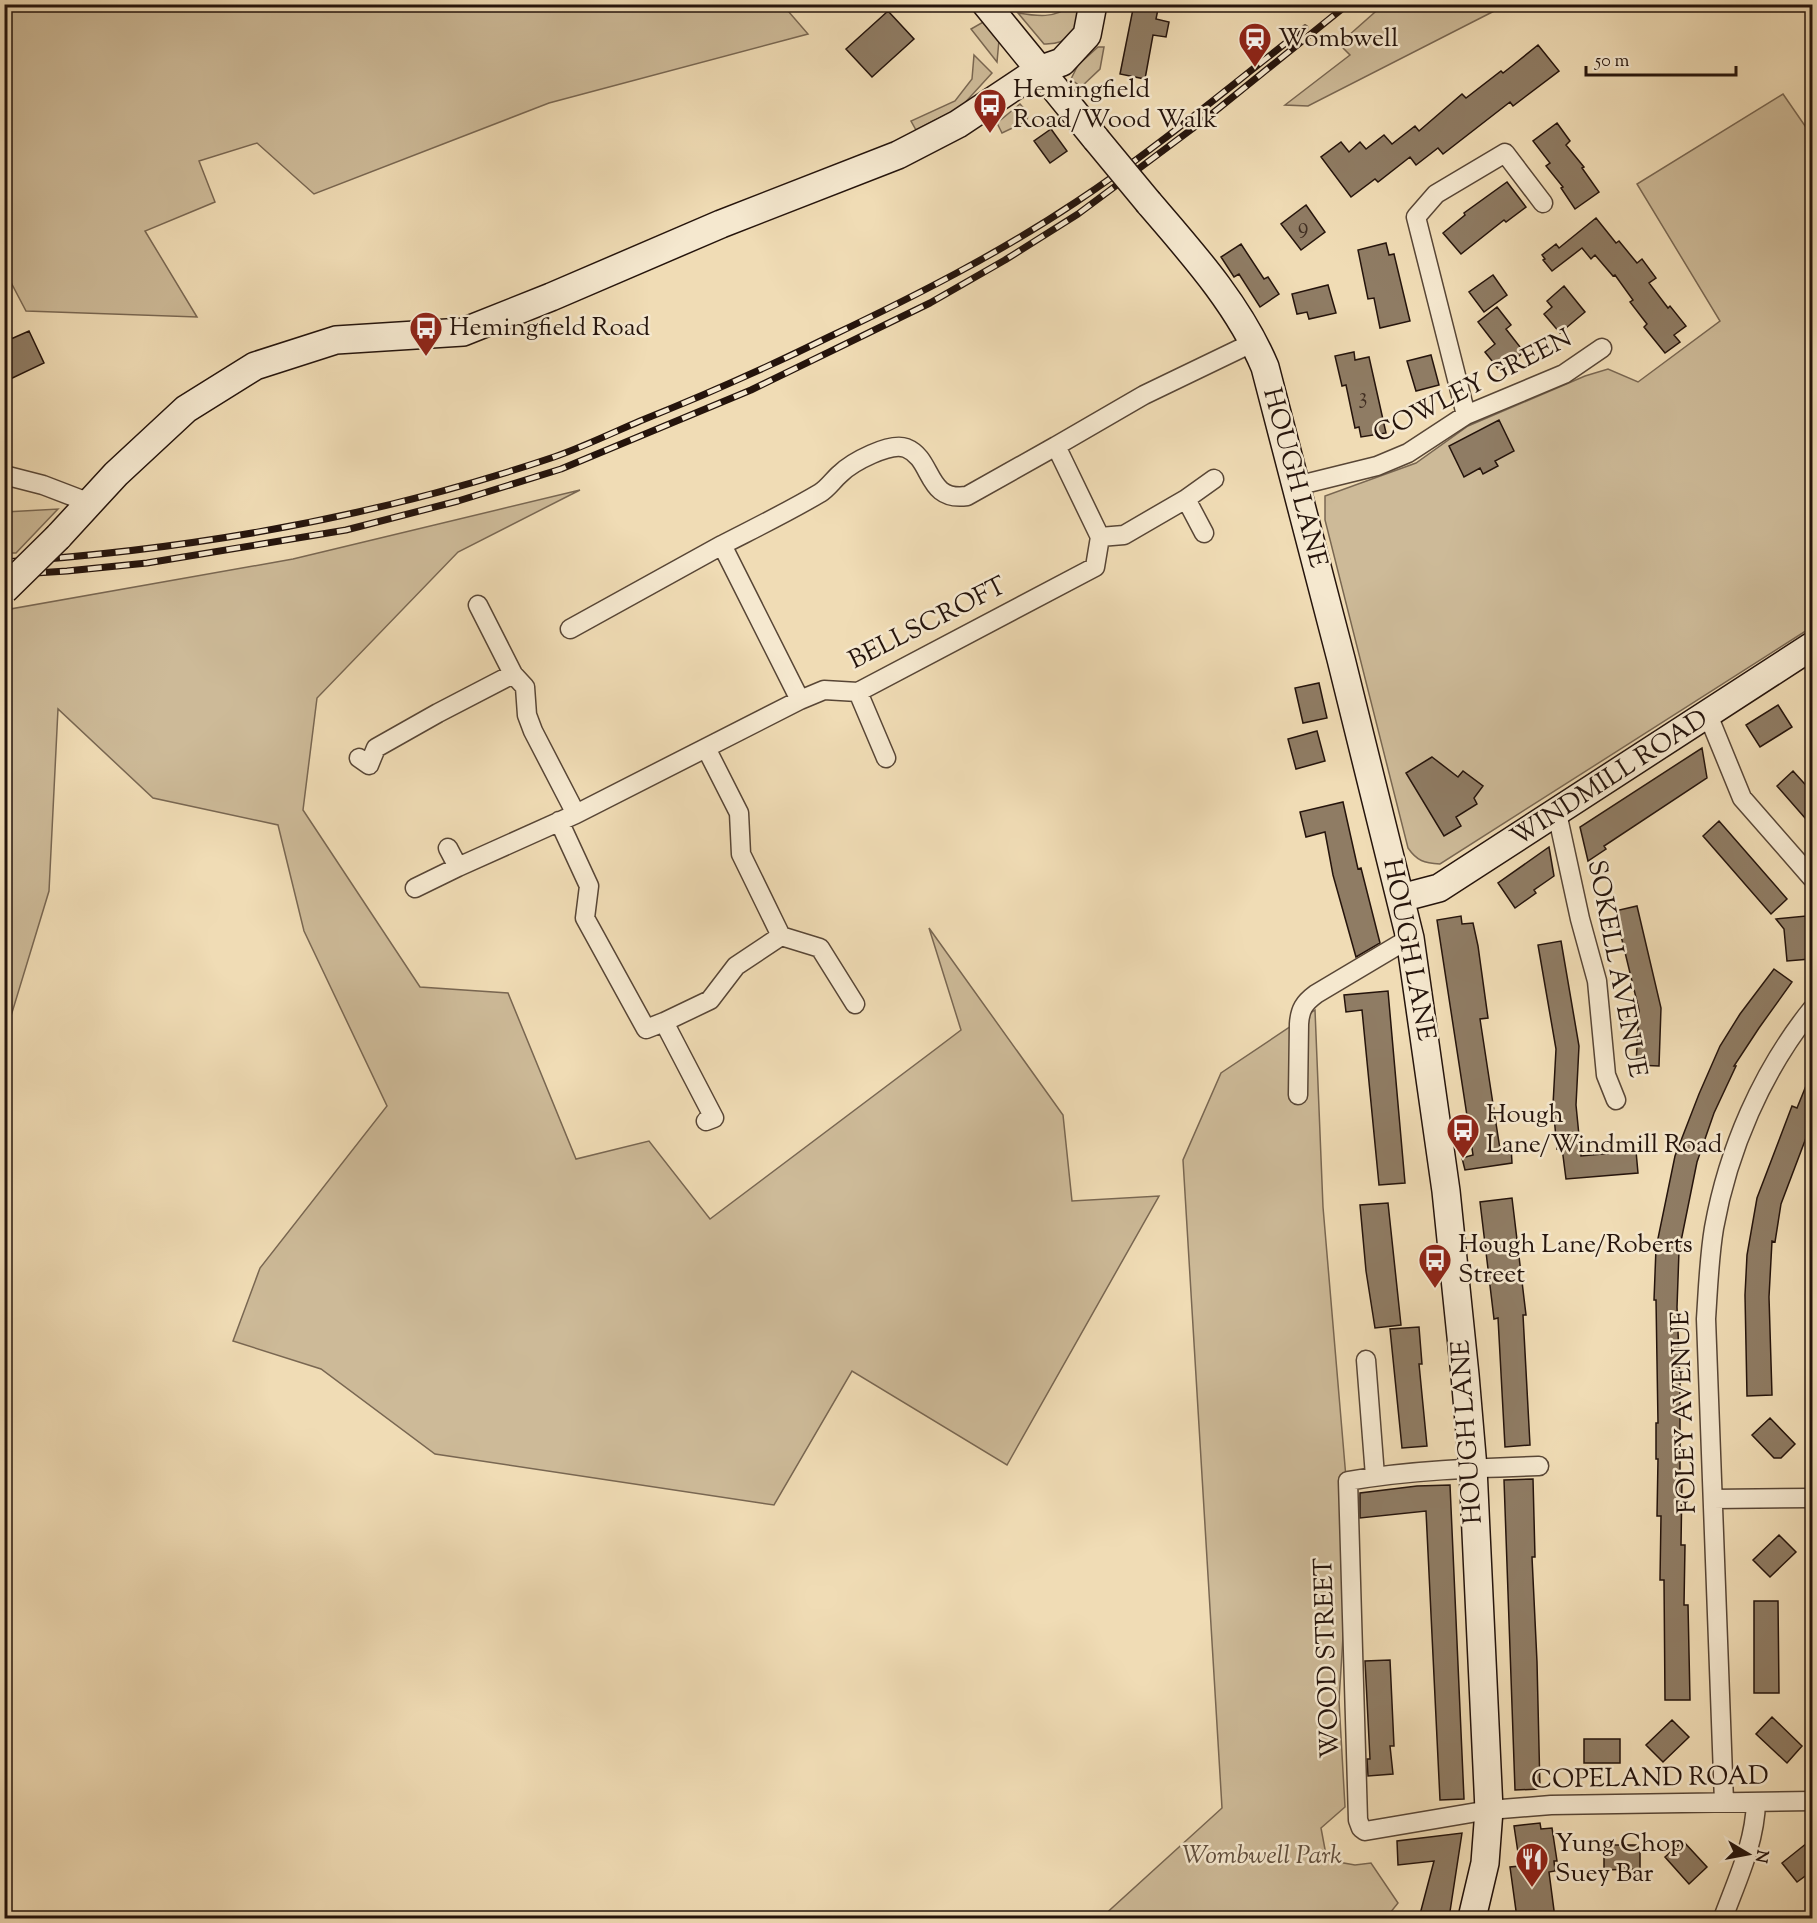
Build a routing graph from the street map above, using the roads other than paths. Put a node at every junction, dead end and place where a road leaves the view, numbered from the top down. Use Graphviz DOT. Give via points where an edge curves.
graph roads {
  1 [pos="986,4"];
  2 [pos="1094,4"];
  3 [pos="1039,70"];
  4 [pos="1543,203"];
  5 [pos="1254,342"];
  6 [pos="1602,348"];
  7 [pos="1466,415"];
  8 [pos="1056,446"];
  9 [pos="4,475"];
  10 [pos="1214,479"];
  11 [pos="1296,486"];
  12 [pos="1186,500"];
  13 [pos="90,503"];
  14 [pos="1204,533"];
  15 [pos="1100,537"];
  16 [pos="722,545"];
  17 [pos="4,590"];
  18 [pos="478,605"];
  19 [pos="570,629"];
  20 [pos="1812,646"];
  21 [pos="513,674"];
  22 [pos="858,692"];
  23 [pos="800,700"];
  24 [pos="1708,715"];
  25 [pos="706,748"];
  26 [pos="359,758"];
  27 [pos="886,758"];
  28 [pos="1557,813"];
  29 [pos="568,818"];
  30 [pos="448,848"];
  31 [pos="458,867"];
  32 [pos="1812,878"];
  33 [pos="415,888"];
  34 [pos="1401,898"];
  35 [pos="781,936"];
  36 [pos="1410,938"];
  37 [pos="855,1004"];
  38 [pos="1812,1009"];
  39 [pos="664,1022"];
  40 [pos="1298,1095"];
  41 [pos="1616,1100"];
  42 [pos="706,1121"];
  43 [pos="1366,1360"];
  44 [pos="1539,1466"];
  45 [pos="1473,1468"];
  46 [pos="1376,1476"];
  47 [pos="1812,1498"];
  48 [pos="1713,1499"];
  49 [pos="1812,1801"];
  50 [pos="1724,1802"];
  51 [pos="1756,1802"];
  52 [pos="1489,1810"];
  53 [pos="1472,1918"];
  54 [pos="1723,1918"];
  1 -- 3 [label="main road, HOUGH LANE"];
  2 -- 3 [label="main road" via="1087,35 1062,62"];
  3 -- 5 [label="main road, HOUGH LANE, bridge" via="1209,275"];
  3 -- 13 [label="main road" via="957,123 898,155 463,332 336,340 255,366 186,409"];
  4 -- 7 [label="street" via="1505,153 1436,194 1416,217"];
  5 -- 8 [label="street" via="1144,395"];
  5 -- 11 [label="main road, HOUGH LANE"];
  6 -- 7 [label="street, COWLEY GREEN" via="1564,374"];
  7 -- 11 [label="street, COWLEY GREEN" via="1408,453 1377,466"];
  8 -- 15 [label="street"];
  8 -- 16 [label="street" via="957,497 937,488 916,453 894,447 847,467 823,491"];
  9 -- 13 [label="street"];
  10 -- 12 [label="street"];
  11 -- 34 [label="main road, HOUGH LANE"];
  12 -- 14 [label="street"];
  12 -- 15 [label="street" via="1124,535"];
  13 -- 17 [label="main road, bridge"];
  15 -- 22 [label="street, BELLSCROFT" via="1095,567"];
  16 -- 19 [label="street"];
  16 -- 23 [label="street"];
  18 -- 21 [label="street"];
  20 -- 24 [label="main road, WINDMILL ROAD"];
  21 -- 26 [label="street" via="376,748 369,765"];
  21 -- 29 [label="street" via="525,687 527,715"];
  22 -- 23 [label="street, BELLSCROFT" via="824,690"];
  22 -- 27 [label="street"];
  23 -- 25 [label="street, BELLSCROFT"];
  24 -- 28 [label="main road, WINDMILL ROAD"];
  24 -- 32 [label="street" via="1743,798"];
  25 -- 29 [label="street, BELLSCROFT"];
  25 -- 35 [label="street" via="739,813 741,854"];
  28 -- 34 [label="main road, WINDMILL ROAD" via="1439,888"];
  28 -- 41 [label="street, SOKELL AVENUE" via="1597,981 1606,1075"];
  29 -- 31 [label="street, BELLSCROFT"];
  29 -- 39 [label="street" via="589,886 585,918 646,1029"];
  30 -- 31 [label="street"];
  31 -- 33 [label="street, BELLSCROFT"];
  34 -- 36 [label="main road, HOUGH LANE"];
  35 -- 37 [label="street" via="820,948"];
  35 -- 39 [label="street" via="736,966 710,1000"];
  36 -- 40 [label="street" via="1303,1005"];
  36 -- 45 [label="main road, HOUGH LANE" via="1446,1191"];
  38 -- 48 [label="street, FOLEY AVENUE" via="1745,1123 1714,1229 1706,1319"];
  39 -- 42 [label="street" via="714,1118"];
  43 -- 46 [label="street"];
  44 -- 45 [label="street, WOOD STREET"];
  45 -- 46 [label="street, WOOD STREET"];
  45 -- 52 [label="main road, HOUGH LANE"];
  46 -- 52 [label="street, WOOD STREET" via="1347,1480 1358,1820 1365,1831"];
  47 -- 48 [label="street"];
  48 -- 50 [label="street, FOLEY AVENUE"];
  49 -- 51 [label="street, COPELAND ROAD"];
  50 -- 51 [label="street, COPELAND ROAD"];
  50 -- 52 [label="street, COPELAND ROAD"];
  51 -- 54 [label="street" via="1750,1848"];
  52 -- 53 [label="main road, HOUGH LANE" via="1485,1863"];
}
